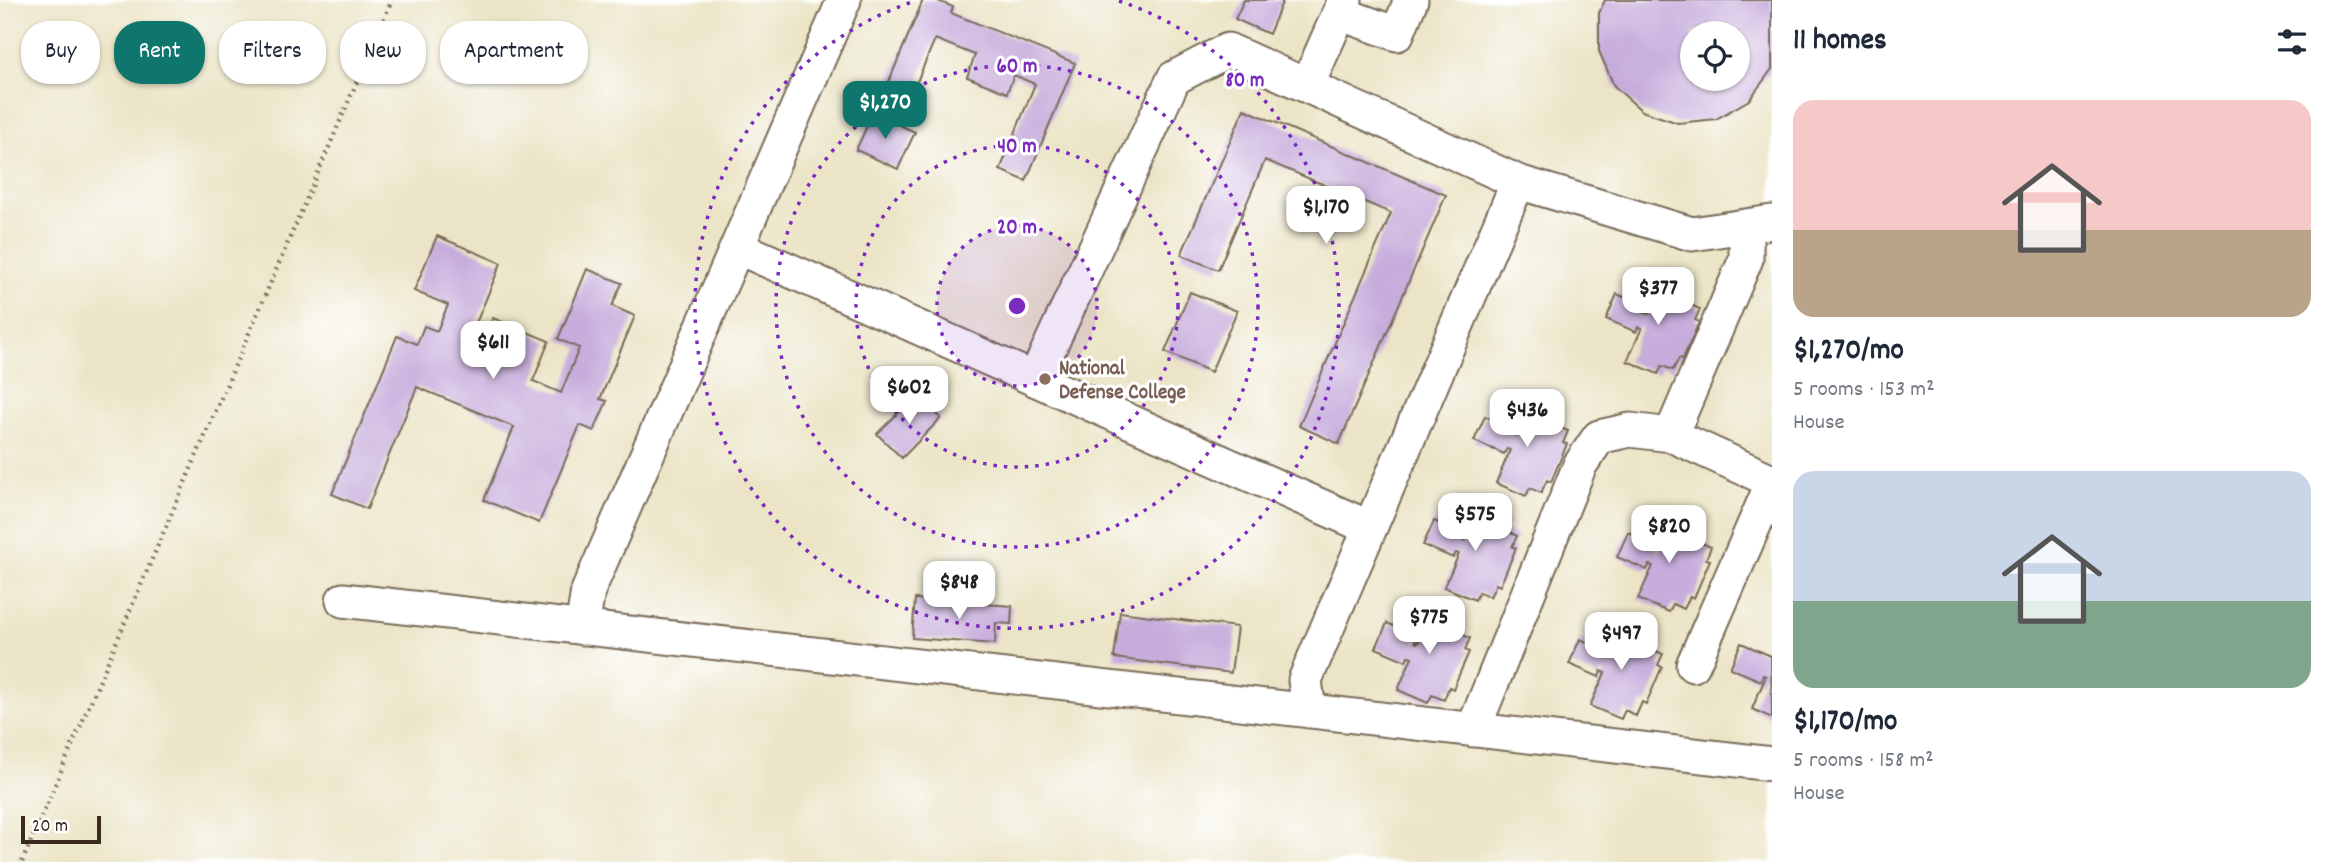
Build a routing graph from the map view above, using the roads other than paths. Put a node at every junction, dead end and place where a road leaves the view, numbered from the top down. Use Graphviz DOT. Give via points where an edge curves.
graph roads {
  1 [pos="844,0"];
  2 [pos="1411,0"];
  3 [pos="1342,6"];
  4 [pos="1307,86"];
  5 [pos="1518,182"];
  6 [pos="1759,224"];
  7 [pos="737,247"];
  8 [pos="1035,379"];
  9 [pos="1671,435"];
  10 [pos="1772,482"];
  11 [pos="1368,527"];
  12 [pos="343,600"];
  13 [pos="582,628"];
  14 [pos="1693,665"];
  15 [pos="1309,711"];
  16 [pos="1473,730"];
  17 [pos="1772,765"];
  1 -- 7 [label="lane"];
  2 -- 3 [label="lane" via="1397,34"];
  3 -- 4 [label="lane"];
  4 -- 5 [label="lane"];
  4 -- 8 [label="lane" via="1228,50 1174,78"];
  5 -- 6 [label="lane" via="1692,234"];
  5 -- 11 [label="lane"];
  6 -- 9 [label="lane"];
  7 -- 8 [label="lane"];
  7 -- 13 [label="lane" via="588,591"];
  8 -- 11 [label="lane"];
  9 -- 10 [label="lane"];
  9 -- 16 [label="lane" via="1630,429 1599,438 1580,465"];
  10 -- 14 [label="lane"];
  11 -- 15 [label="lane" via="1305,680"];
  12 -- 13 [label="lane"];
  13 -- 15 [label="lane"];
  15 -- 16 [label="lane"];
  16 -- 17 [label="lane"];
}
